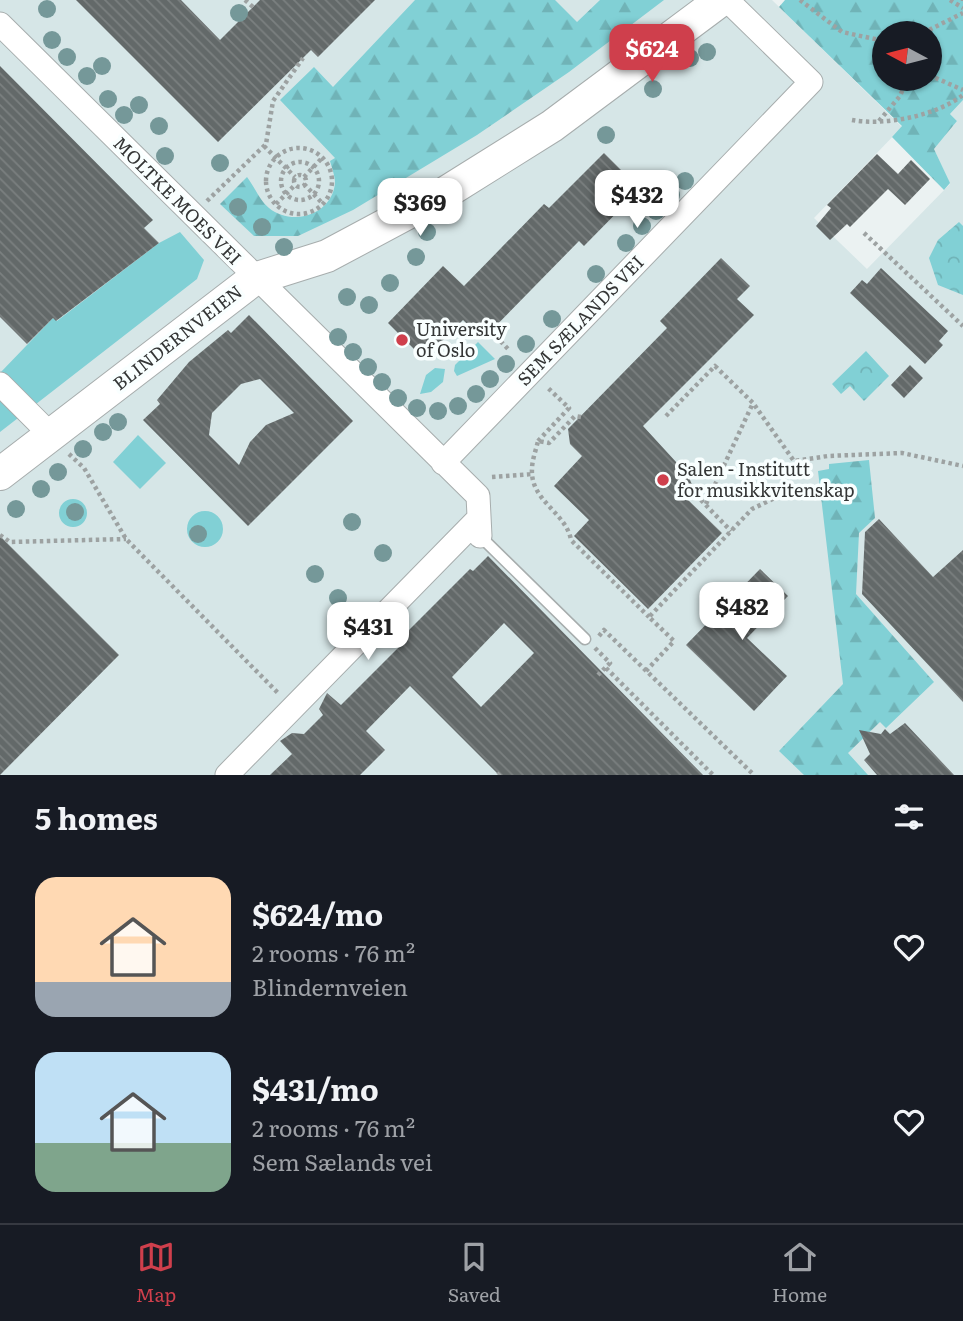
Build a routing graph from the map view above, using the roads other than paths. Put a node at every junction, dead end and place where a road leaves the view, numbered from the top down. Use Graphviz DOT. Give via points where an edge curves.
graph roads {
  1 [pos="721,0"];
  2 [pos="727,0"];
  3 [pos="0,24"];
  4 [pos="254,279"];
  5 [pos="0,384"];
  6 [pos="51,435"];
  7 [pos="443,463"];
  8 [pos="0,474"];
  9 [pos="479,528"];
  10 [pos="585,639"];
  11 [pos="227,775"];
  1 -- 4 [label="street, BLINDERNVEIEN" via="552,126 445,193 327,256"];
  2 -- 7 [label="street, SEM SÆLANDS VEI" via="811,82"];
  3 -- 4 [label="street, MOLTKE MOES VEI"];
  4 -- 6 [label="street, BLINDERNVEIEN"];
  4 -- 7 [label="street, MOLTKE MOES VEI"];
  5 -- 6 [label="street"];
  6 -- 8 [label="street, BLINDERNVEIEN"];
  7 -- 9 [label="street, MOLTKE MOES VEI" via="478,496"];
  9 -- 10 [label="lane"];
  9 -- 11 [label="street"];
}
